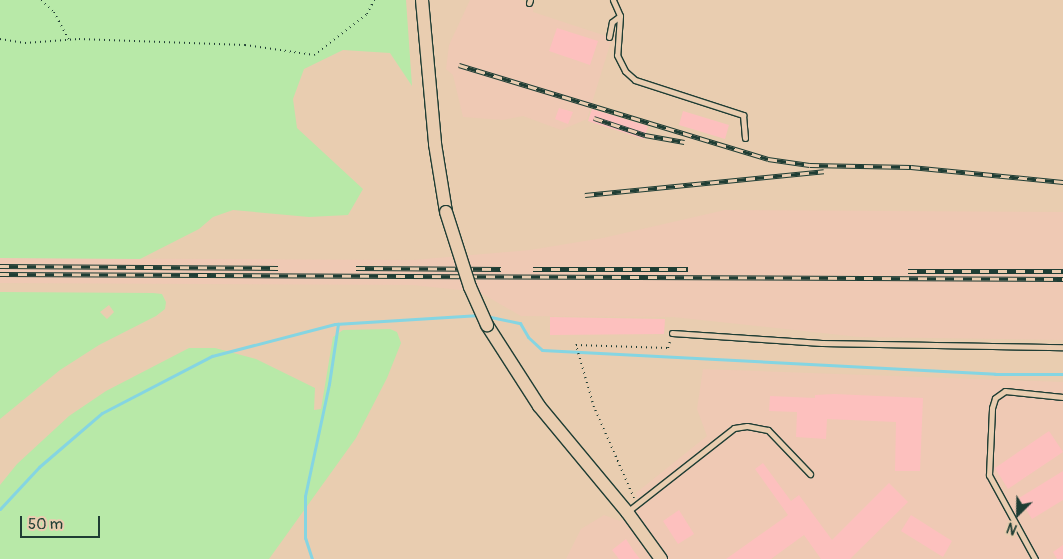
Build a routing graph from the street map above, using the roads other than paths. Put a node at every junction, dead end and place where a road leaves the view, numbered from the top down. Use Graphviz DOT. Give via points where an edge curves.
graph roads {
  1 [pos="422,0"];
  2 [pos="613,0"];
  3 [pos="620,16"];
  4 [pos="609,37"];
  5 [pos="745,138"];
  6 [pos="672,333"];
  7 [pos="1063,347"];
  8 [pos="1063,397"];
  9 [pos="810,474"];
  10 [pos="632,508"];
  11 [pos="661,559"];
  12 [pos="1035,559"];
  1 -- 10 [label="street, bridge" via="435,144 446,212 470,287 487,325 539,406 615,497"];
  2 -- 3 [label="lane"];
  3 -- 4 [label="lane" via="612,22"];
  3 -- 5 [label="lane" via="616,55 625,71 635,80 743,115"];
  6 -- 7 [label="lane" via="822,343"];
  8 -- 12 [label="lane" via="1006,391 998,394 993,402 990,475"];
  9 -- 10 [label="lane" via="768,430 747,426 734,428"];
  10 -- 11 [label="street"];
}
